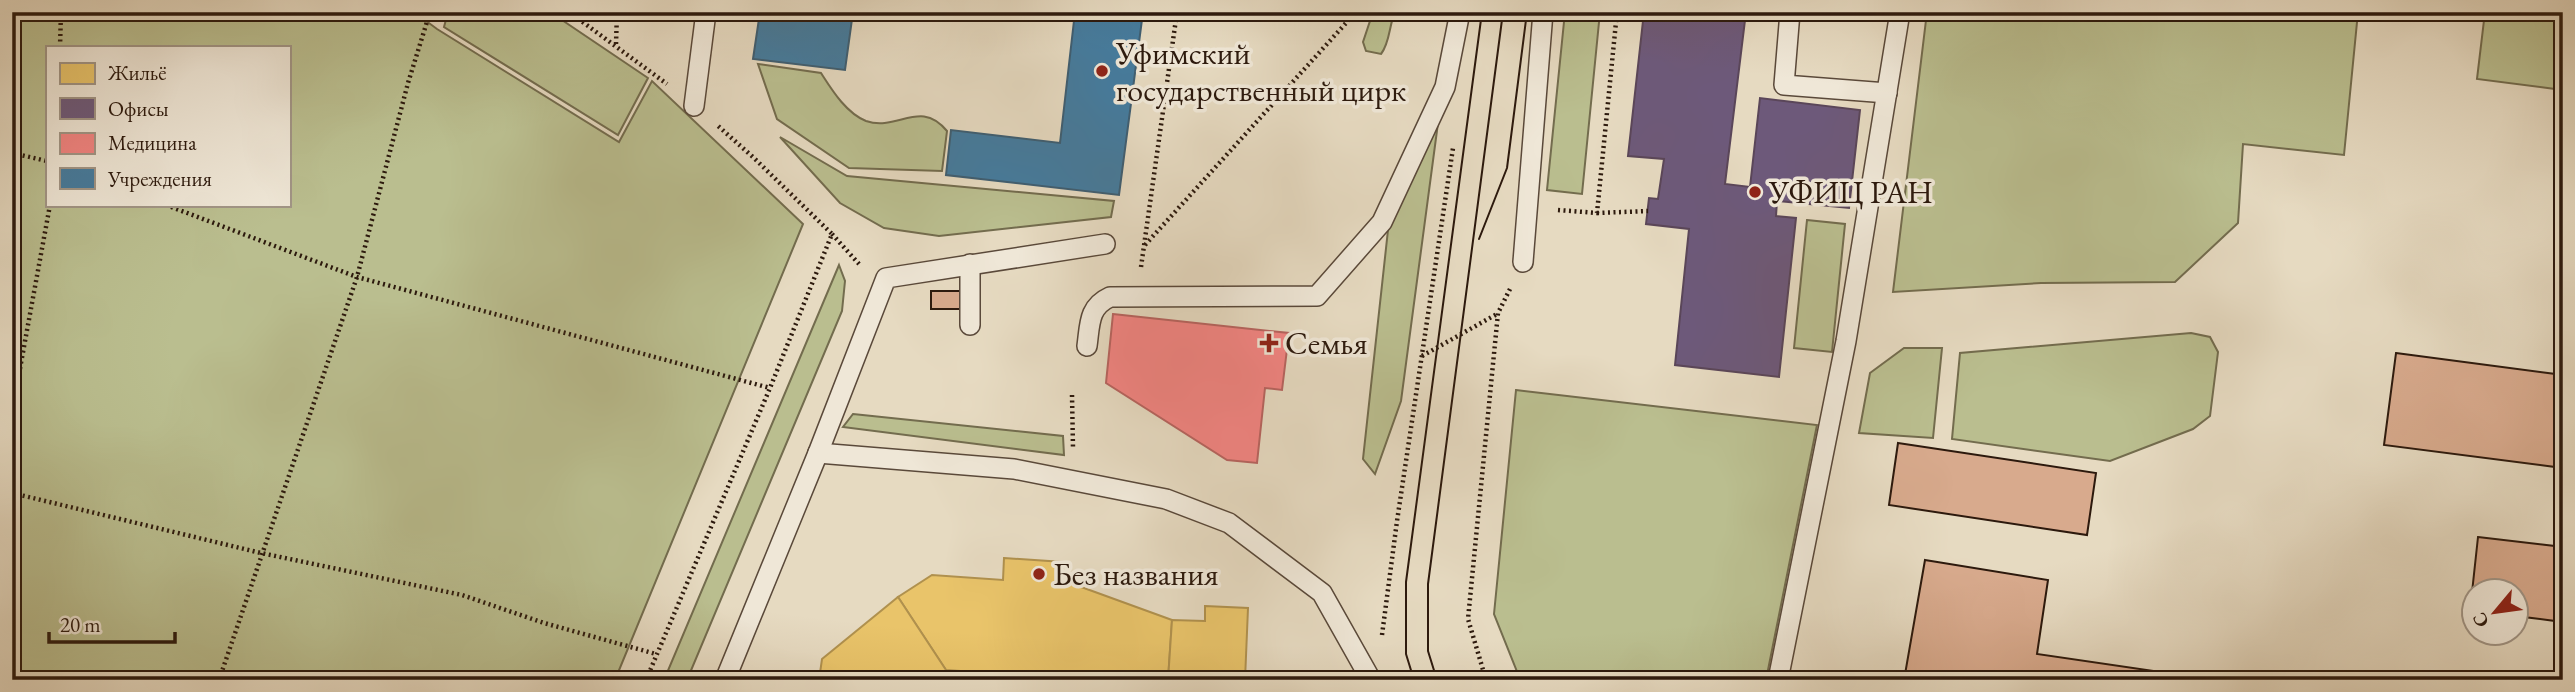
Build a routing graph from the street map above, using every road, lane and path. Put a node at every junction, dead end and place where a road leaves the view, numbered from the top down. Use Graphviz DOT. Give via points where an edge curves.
graph roads {
  1 [pos="61,12"];
  2 [pos="430,12"];
  3 [pos="569,12"];
  4 [pos="617,12"];
  5 [pos="706,12"];
  6 [pos="1177,12"];
  7 [pos="1356,12"];
  8 [pos="1460,12"];
  9 [pos="1543,12"];
  10 [pos="1617,12"];
  11 [pos="1790,12"];
  12 [pos="1900,12"];
  13 [pos="616,44"];
  14 [pos="60,46"];
  15 [pos="1887,93"];
  16 [pos="694,106"];
  17 [pos="1455,136"];
  18 [pos="12,153"];
  19 [pos="46,161"];
  20 [pos="50,206"];
  21 [pos="169,206"];
  22 [pos="1527,207"];
  23 [pos="1648,211"];
  24 [pos="1597,213"];
  25 [pos="1104,244"];
  26 [pos="1523,262"];
  27 [pos="970,264"];
  28 [pos="357,277"];
  29 [pos="1498,313"];
  30 [pos="970,325"];
  31 [pos="1087,346"];
  32 [pos="1421,357"];
  33 [pos="770,388"];
  34 [pos="1072,395"];
  35 [pos="12,412"];
  36 [pos="1073,436"];
  37 [pos="818,453"];
  38 [pos="12,493"];
  39 [pos="261,553"];
  40 [pos="1382,640"];
  41 [pos="656,654"];
  42 [pos="219,680"];
  43 [pos="646,680"];
  44 [pos="725,680"];
  45 [pos="1371,680"];
  46 [pos="1486,680"];
  47 [pos="1778,680"];
  1 -- 14 [label="path"];
  2 -- 28 [label="path"];
  3 -- 13 [label="path"];
  4 -- 13 [label="path"];
  5 -- 16 [label="lane"];
  6 -- 7 [label="path" via="1144,245"];
  8 -- 31 [label="lane" via="1445,87 1382,222 1317,296 1110,297 1098,302"];
  9 -- 22 [label="lane"];
  10 -- 24 [label="path"];
  11 -- 15 [label="lane" via="1784,85"];
  12 -- 15 [label="lane"];
  13 -- 16 [label="path"];
  15 -- 47 [label="lane" via="1846,341"];
  16 -- 33 [label="path" via="832,234"];
  17 -- 32 [label="path"];
  18 -- 19 [label="path"];
  20 -- 35 [label="path"];
  21 -- 28 [label="path"];
  22 -- 24 [label="path"];
  22 -- 26 [label="lane"];
  23 -- 24 [label="path"];
  25 -- 27 [label="lane"];
  26 -- 29 [label="path"];
  27 -- 30 [label="lane"];
  27 -- 37 [label="lane" via="886,278"];
  28 -- 33 [label="path"];
  28 -- 39 [label="path"];
  29 -- 32 [label="path"];
  29 -- 46 [label="path" via="1468,619"];
  32 -- 40 [label="path"];
  33 -- 41 [label="path"];
  34 -- 36 [label="path"];
  37 -- 44 [label="lane"];
  37 -- 45 [label="lane" via="1014,469 1166,499 1229,523 1322,593"];
  38 -- 39 [label="path"];
  39 -- 41 [label="path" via="462,595 544,624"];
  39 -- 42 [label="path"];
  41 -- 43 [label="path"];
}
